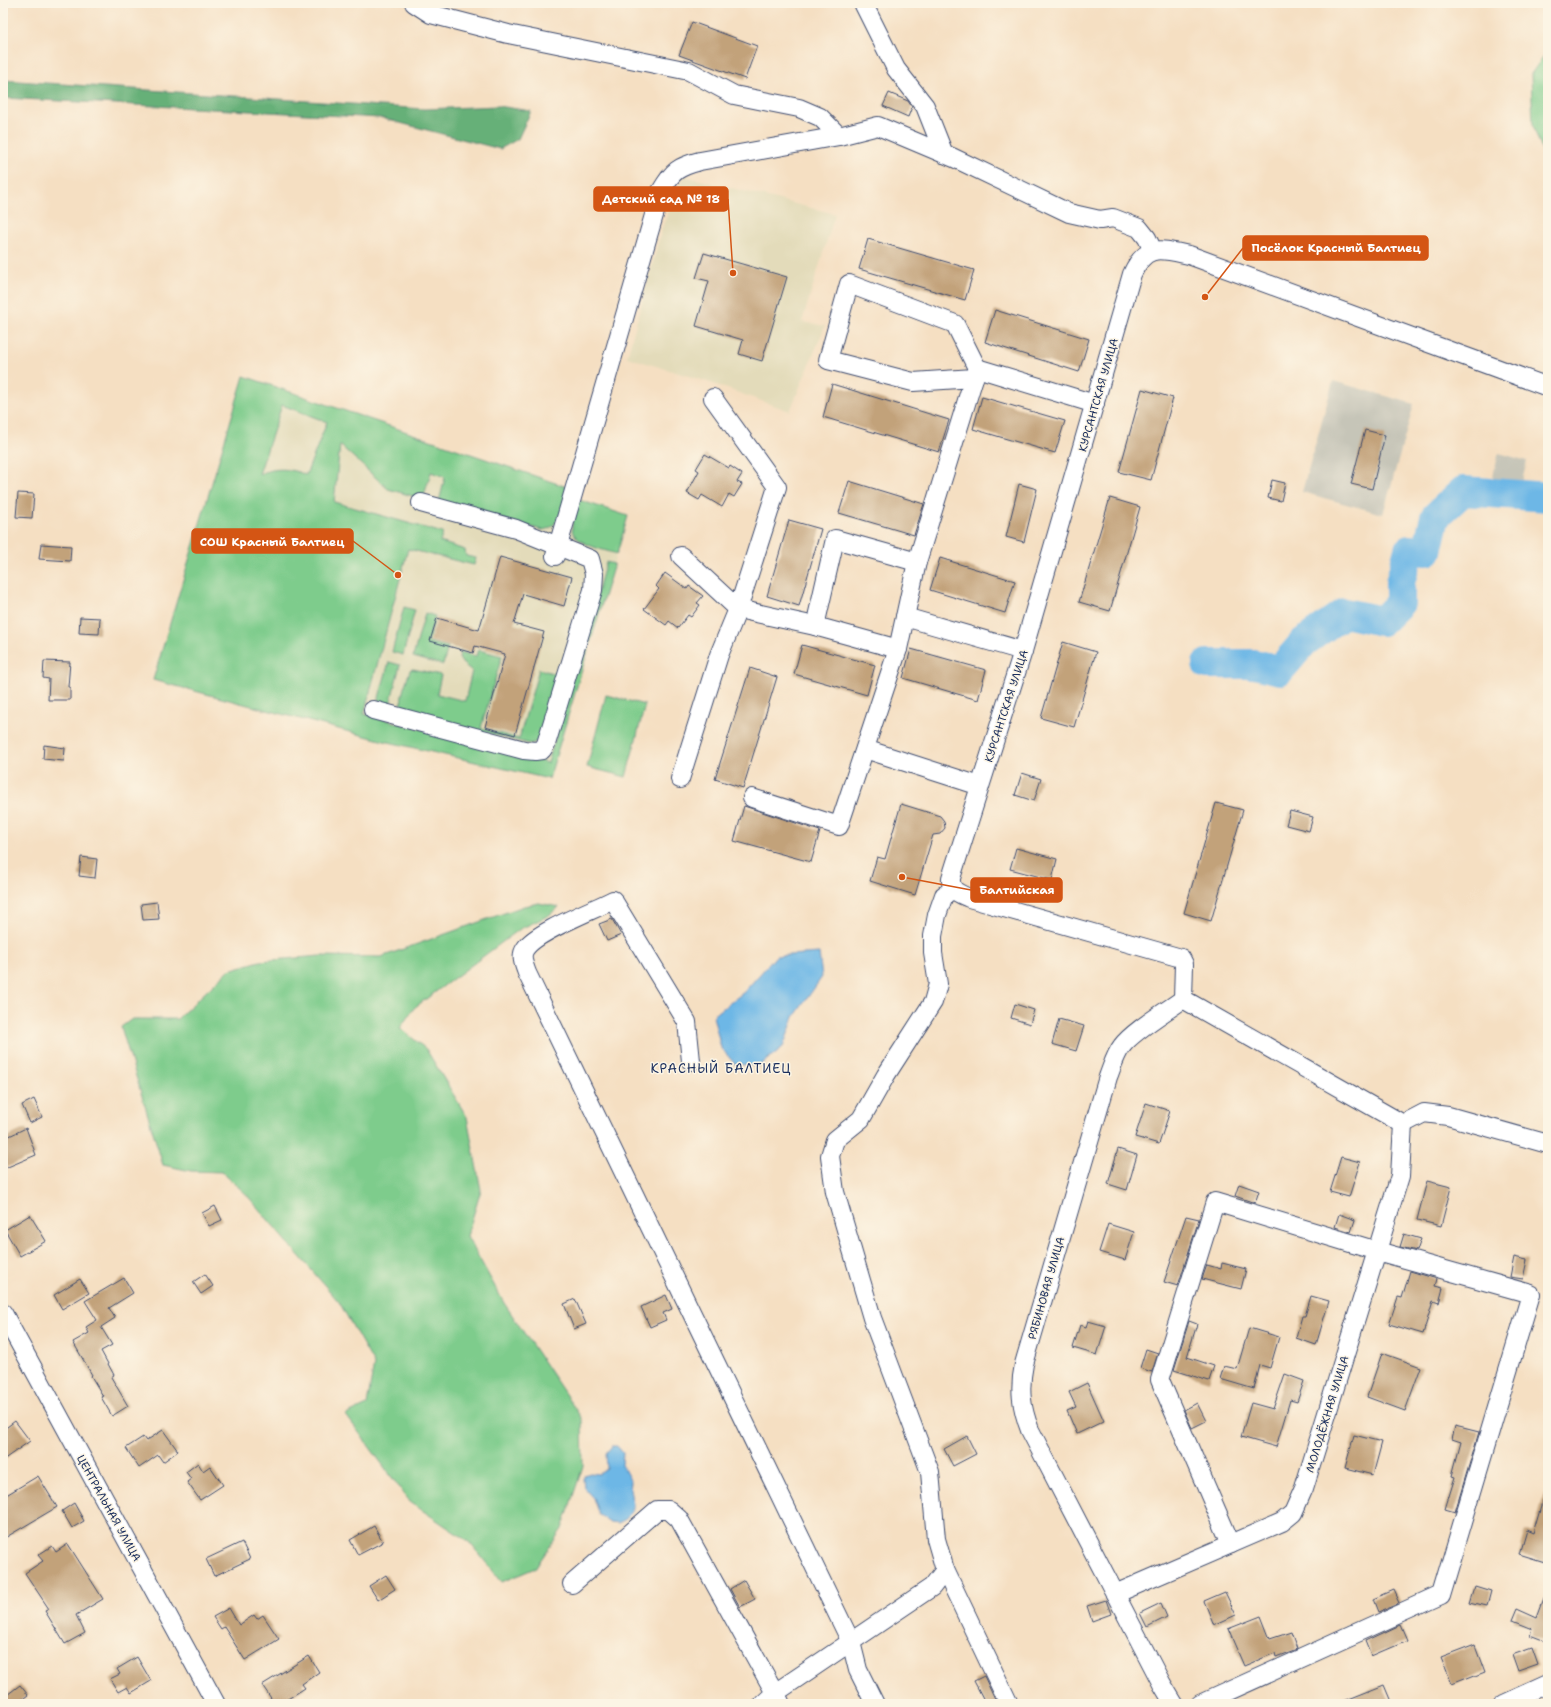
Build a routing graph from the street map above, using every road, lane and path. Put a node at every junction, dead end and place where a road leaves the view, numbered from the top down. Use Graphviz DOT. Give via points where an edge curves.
graph roads {
  1 [pos="414,3"];
  2 [pos="863,3"];
  3 [pos="839,136"];
  4 [pos="944,154"];
  5 [pos="1149,253"];
  6 [pos="976,373"];
  7 [pos="1548,387"];
  8 [pos="713,398"];
  9 [pos="1095,404"];
  10 [pos="421,503"];
  11 [pos="557,551"];
  12 [pos="681,556"];
  13 [pos="917,562"];
  14 [pos="738,610"];
  15 [pos="906,617"];
  16 [pos="814,626"];
  17 [pos="898,649"];
  18 [pos="1023,651"];
  19 [pos="373,710"];
  20 [pos="865,749"];
  21 [pos="680,779"];
  22 [pos="980,786"];
  23 [pos="752,798"];
  24 [pos="953,890"];
  25 [pos="1183,999"];
  26 [pos="691,1061"];
  27 [pos="1402,1124"];
  28 [pos="1548,1144"];
  29 [pos="1377,1250"];
  30 [pos="3,1313"];
  31 [pos="1231,1544"];
  32 [pos="945,1570"];
  33 [pos="572,1584"];
  34 [pos="1115,1594"];
  35 [pos="851,1642"];
  36 [pos="1548,1684"];
  37 [pos="773,1700"];
  38 [pos="216,1704"];
  39 [pos="875,1704"];
  40 [pos="1009,1704"];
  41 [pos="1174,1704"];
  42 [pos="1200,1704"];
  43 [pos="1504,1704"];
  1 -- 3 [label="street" via="431,14 508,34 689,71 734,95 799,108 820,117"];
  2 -- 4 [label="street" via="896,69 925,106"];
  3 -- 4 [label="street" via="878,126"];
  3 -- 11 [label="street" via="700,161 682,166 669,177 661,191"];
  4 -- 5 [label="street" via="1069,213 1100,220 1113,218 1139,228 1147,238"];
  5 -- 7 [label="street" via="1163,249 1189,255"];
  5 -- 9 [label="street, КУРСАНТСКАЯ УЛИЦА" via="1138,262 1132,274"];
  6 -- 6 [label="street" via="956,324 849,284 828,360 913,382"];
  6 -- 9 [label="street"];
  6 -- 13 [label="street"];
  8 -- 14 [label="street" via="777,487"];
  9 -- 18 [label="street, КУРСАНТСКАЯ УЛИЦА"];
  10 -- 11 [label="street" via="516,529"];
  11 -- 19 [label="street" via="590,559 594,574 593,590 542,750 524,750"];
  12 -- 14 [label="street"];
  13 -- 15 [label="street"];
  13 -- 16 [label="street" via="835,539"];
  14 -- 16 [label="street"];
  14 -- 21 [label="street" via="720,655"];
  15 -- 17 [label="street"];
  15 -- 18 [label="street"];
  16 -- 17 [label="street"];
  17 -- 20 [label="street"];
  18 -- 22 [label="street, КУРСАНТСКАЯ УЛИЦА"];
  20 -- 22 [label="street"];
  20 -- 23 [label="street" via="839,826"];
  22 -- 24 [label="street, КУРСАНТСКАЯ УЛИЦА" via="951,878 950,885"];
  24 -- 25 [label="street" via="969,898 1181,958 1184,964"];
  24 -- 32 [label="street" via="944,895 933,936 938,984 933,1002 861,1119 835,1140 830,1156 835,1192 872,1318 930,1472 936,1539"];
  25 -- 27 [label="street"];
  25 -- 34 [label="street, РЯБИНОВАЯ УЛИЦА" via="1131,1036 1115,1060 1021,1378 1020,1388 1026,1421"];
  26 -- 35 [label="street" via="687,1022 614,900 537,936 524,950 522,960 527,973"];
  27 -- 28 [label="street" via="1424,1113 1448,1116"];
  27 -- 29 [label="street, МОЛОДЁЖНАЯ УЛИЦА" via="1400,1176"];
  29 -- 31 [label="street, МОЛОДЁЖНАЯ УЛИЦА" via="1306,1480 1293,1512 1282,1522"];
  29 -- 31 [label="street" via="1215,1202 1160,1380"];
  29 -- 42 [label="street" via="1531,1294 1441,1595"];
  30 -- 38 [label="street, ЦЕНТРАЛЬНАЯ УЛИЦА"];
  31 -- 34 [label="street, МОЛОДЁЖНАЯ УЛИЦА"];
  32 -- 35 [label="street" via="932,1587"];
  32 -- 40 [label="street"];
  33 -- 37 [label="street" via="658,1510 669,1510 679,1519"];
  34 -- 41 [label="street, РЯБИНОВАЯ УЛИЦА"];
  35 -- 37 [label="street"];
  35 -- 39 [label="street" via="858,1670"];
  36 -- 43 [label="street"];
}
